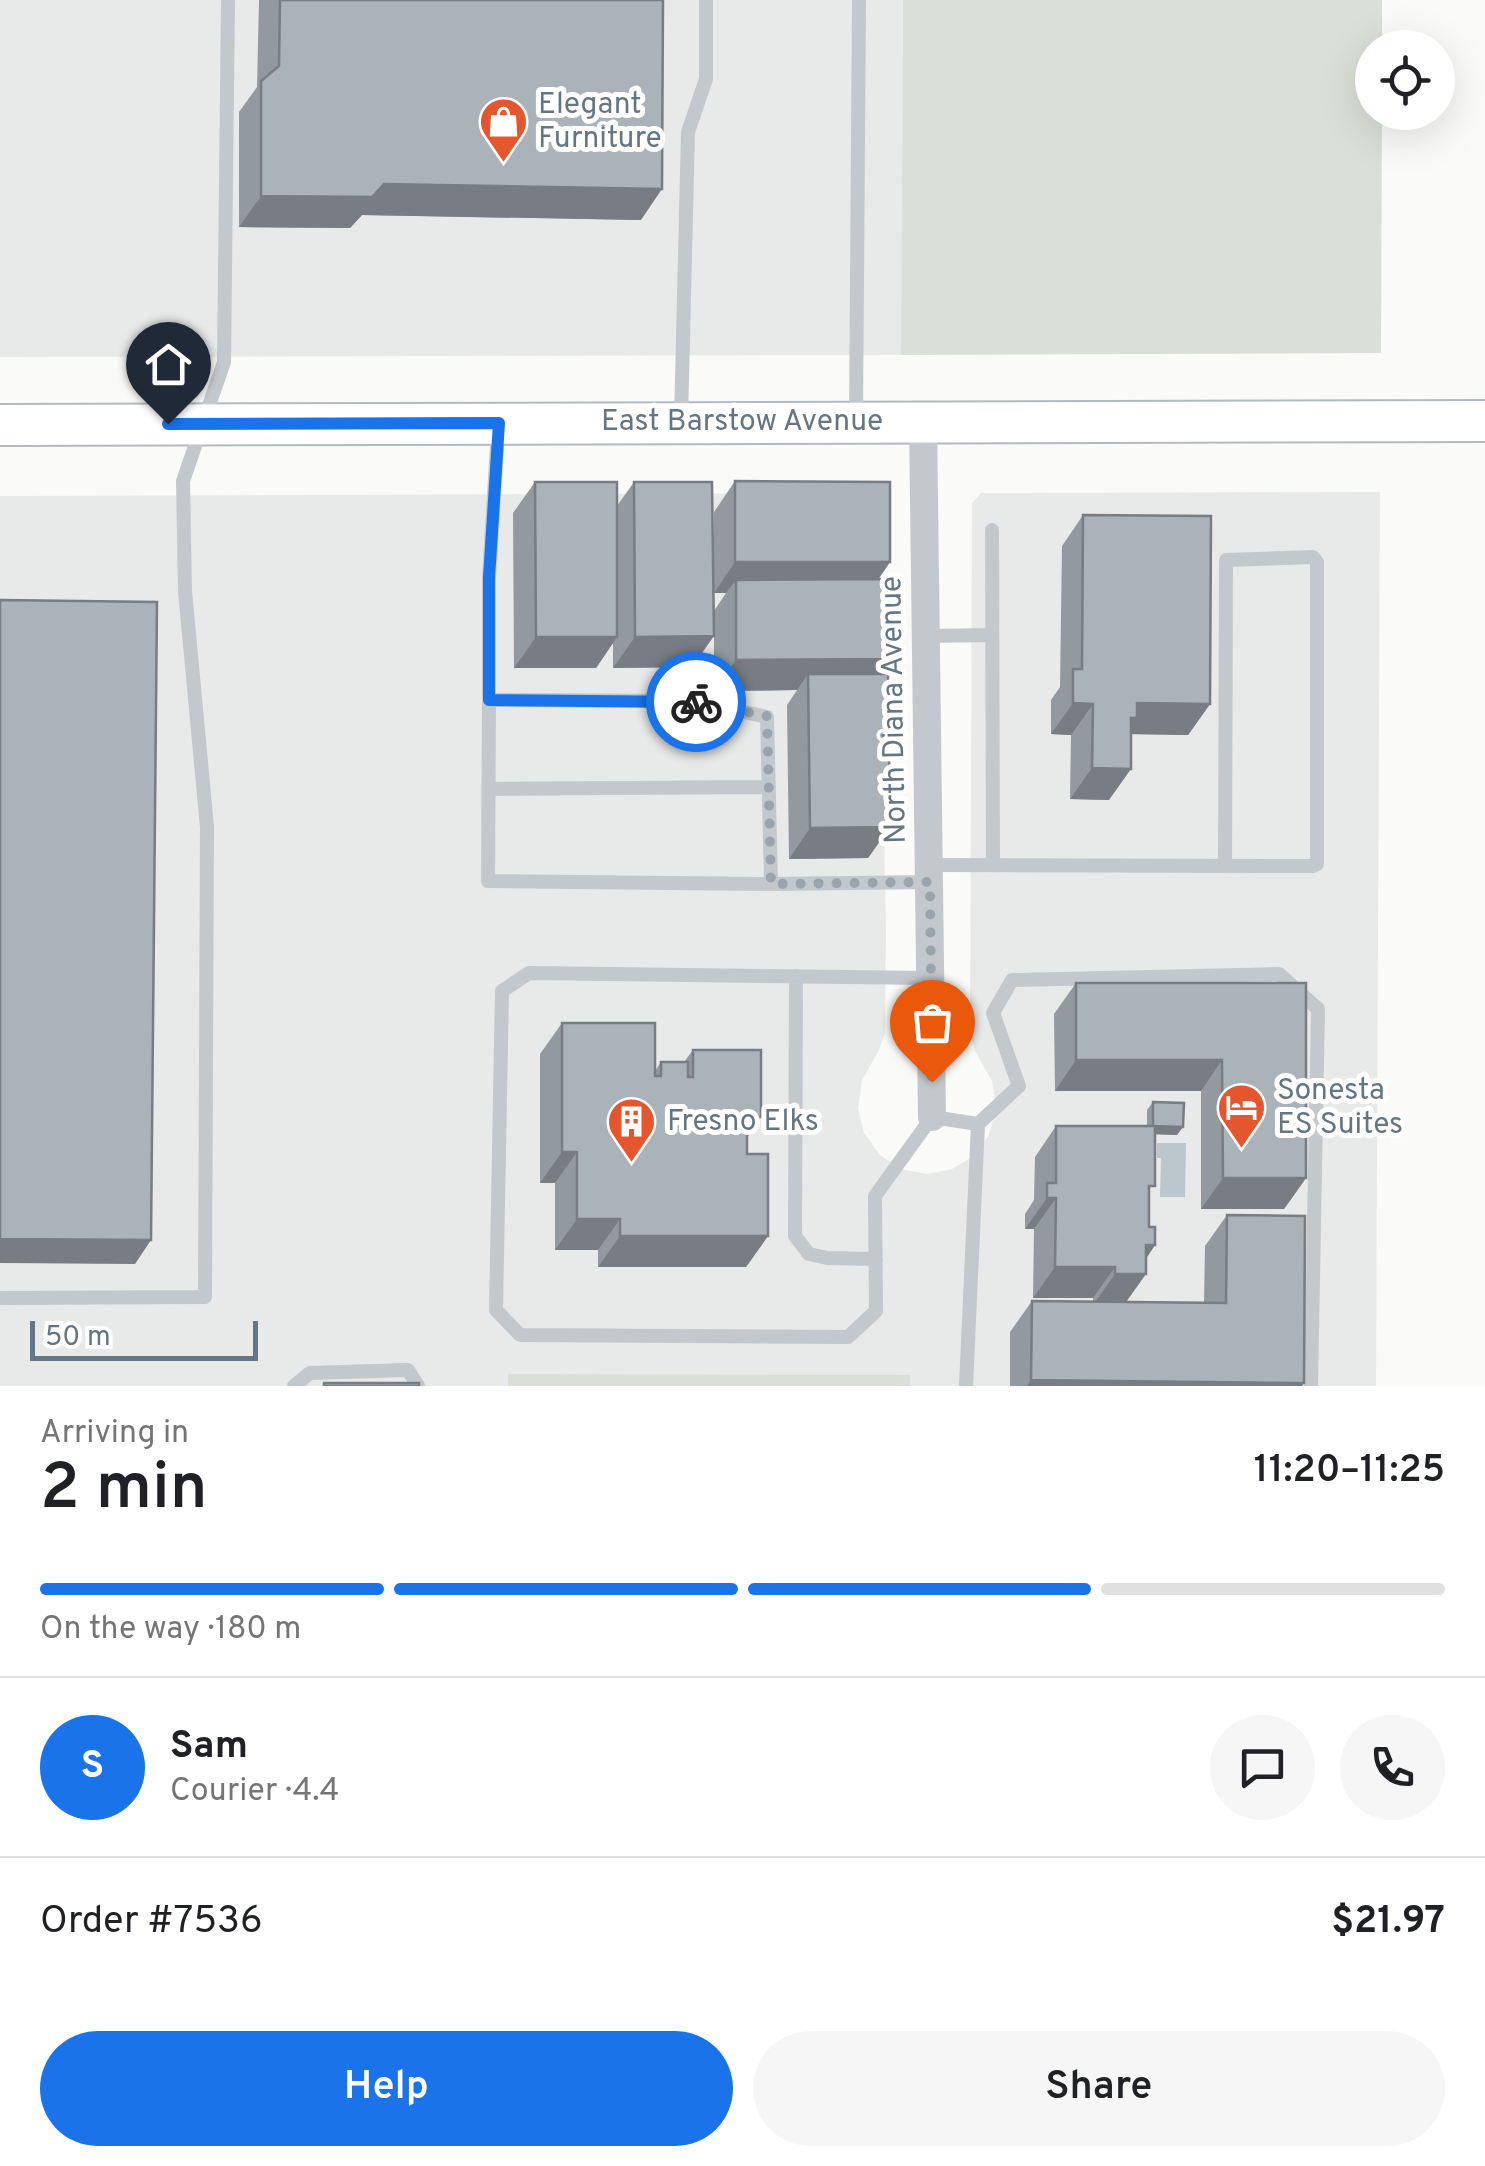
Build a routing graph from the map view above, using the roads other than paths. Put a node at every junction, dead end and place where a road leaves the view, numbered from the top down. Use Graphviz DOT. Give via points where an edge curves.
graph roads {
  1 [pos="228,0"];
  2 [pos="706,0"];
  3 [pos="860,0"];
  4 [pos="682,421"];
  5 [pos="1485,421"];
  6 [pos="856,422"];
  7 [pos="923,422"];
  8 [pos="499,423"];
  9 [pos="203,424"];
  10 [pos="0,425"];
  11 [pos="992,530"];
  12 [pos="992,635"];
  13 [pos="927,636"];
  14 [pos="489,700"];
  15 [pos="769,788"];
  16 [pos="489,790"];
  17 [pos="993,865"];
  18 [pos="1225,866"];
  19 [pos="929,874"];
  20 [pos="771,884"];
  21 [pos="796,976"];
  22 [pos="930,978"];
  23 [pos="932,1117"];
  24 [pos="978,1124"];
  25 [pos="876,1259"];
  26 [pos="0,1298"];
  27 [pos="294,1386"];
  28 [pos="418,1386"];
  29 [pos="966,1386"];
  30 [pos="1311,1386"];
  1 -- 9 [label="lane" via="224,362"];
  2 -- 4 [label="lane" via="706,78 688,132"];
  3 -- 6 [label="lane"];
  4 -- 6 [label="main road, East Barstow Avenue"];
  4 -- 8 [label="main road, East Barstow Avenue"];
  5 -- 7 [label="main road, East Barstow Avenue"];
  6 -- 7 [label="main road, East Barstow Avenue"];
  7 -- 13 [label="street, North Diana Avenue"];
  8 -- 9 [label="main road, East Barstow Avenue"];
  8 -- 14 [label="lane"];
  9 -- 10 [label="main road, East Barstow Avenue"];
  9 -- 26 [label="lane" via="182,482 206,827 204,1297"];
  11 -- 12 [label="lane"];
  12 -- 13 [label="lane"];
  12 -- 17 [label="lane"];
  13 -- 19 [label="street, North Diana Avenue"];
  14 -- 15 [label="lane" via="695,702 767,716"];
  14 -- 16 [label="lane"];
  15 -- 16 [label="lane"];
  15 -- 20 [label="lane"];
  16 -- 20 [label="lane" via="488,882"];
  17 -- 18 [label="lane"];
  17 -- 19 [label="lane"];
  18 -- 18 [label="lane" via="1319,861 1313,557 1226,560"];
  19 -- 20 [label="lane"];
  19 -- 22 [label="street, North Diana Avenue"];
  21 -- 22 [label="lane"];
  21 -- 25 [label="lane" via="795,1236 809,1254"];
  21 -- 25 [label="lane" via="528,973 502,991 496,1310 520,1335 848,1337 876,1311"];
  22 -- 23 [label="street, North Diana Avenue"];
  23 -- 24 [label="lane"];
  23 -- 25 [label="lane" via="875,1196"];
  24 -- 29 [label="lane"];
  24 -- 30 [label="lane" via="1019,1086 993,1014 1012,980 1280,974 1318,1010"];
  27 -- 28 [label="lane" via="310,1373 408,1370"];
}
